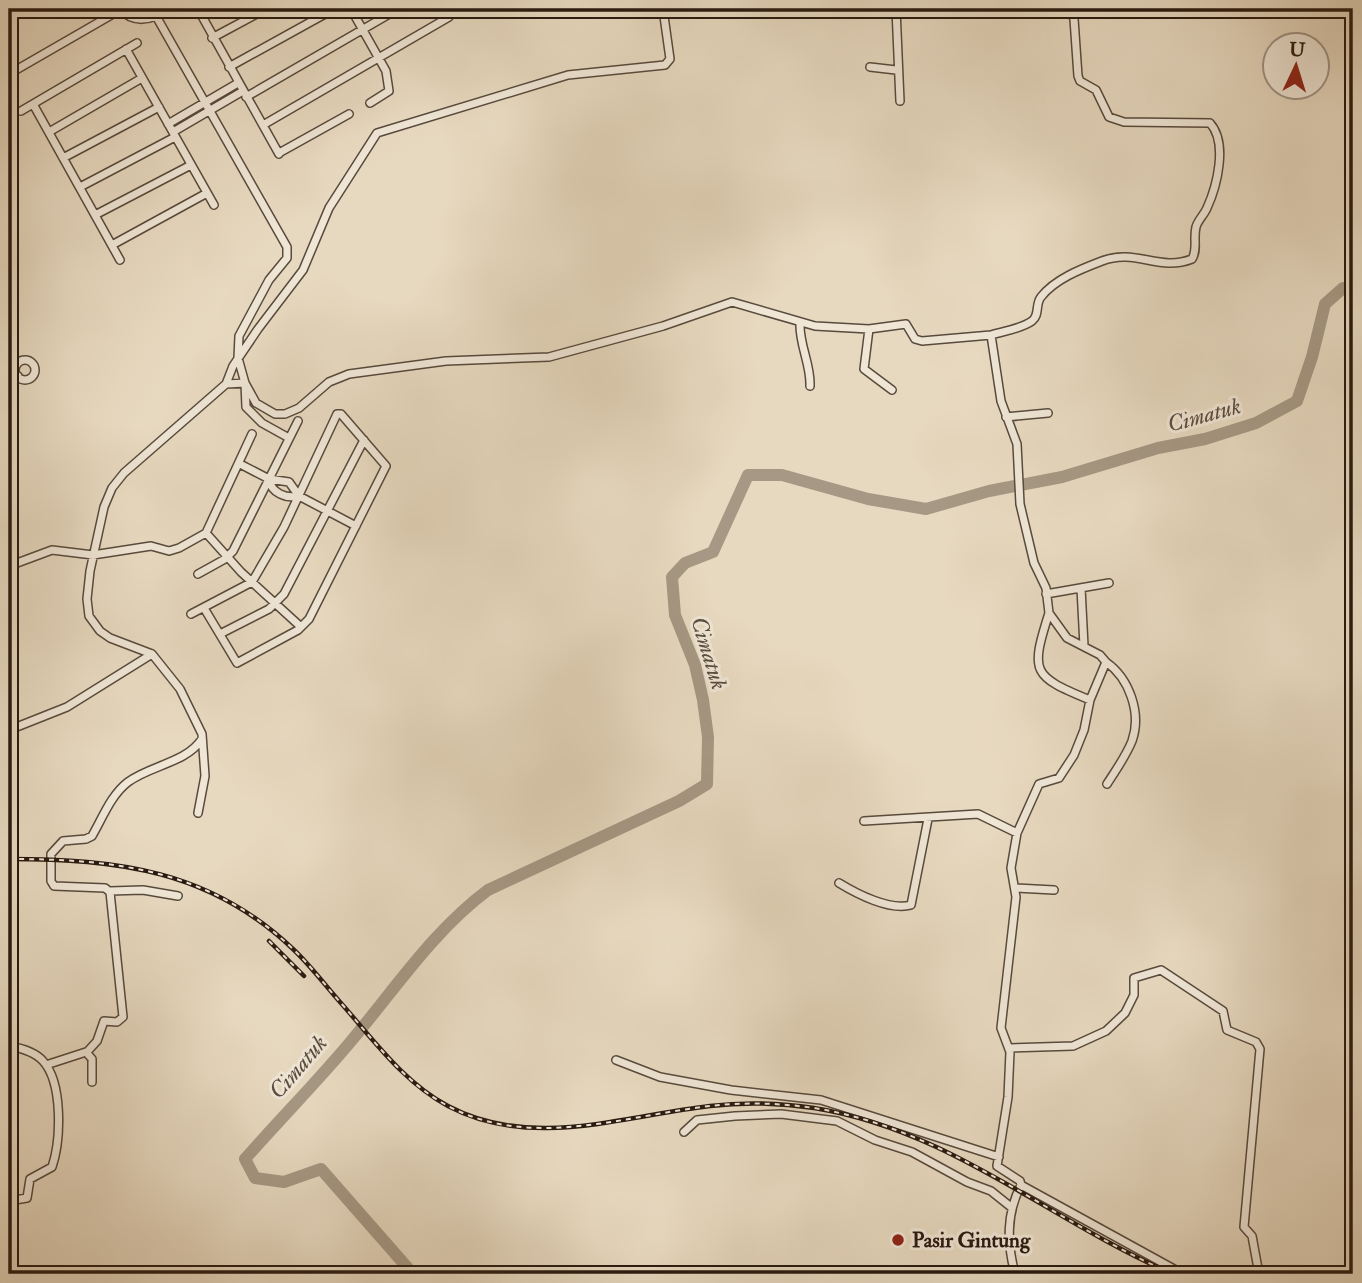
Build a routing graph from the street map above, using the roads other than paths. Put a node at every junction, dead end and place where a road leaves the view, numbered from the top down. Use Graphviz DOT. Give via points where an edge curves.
graph roads {
  1 [pos="120,9"];
  2 [pos="165,9"];
  3 [pos="197,9"];
  4 [pos="266,9"];
  5 [pos="334,9"];
  6 [pos="351,9"];
  7 [pos="398,9"];
  8 [pos="444,9"];
  9 [pos="663,9"];
  10 [pos="896,9"];
  11 [pos="1069,9"];
  12 [pos="156,16"];
  13 [pos="363,29"];
  14 [pos="212,38"];
  15 [pos="137,43"];
  16 [pos="126,49"];
  17 [pos="379,58"];
  18 [pos="229,67"];
  19 [pos="870,67"];
  20 [pos="896,70"];
  21 [pos="9,74"];
  22 [pos="142,78"];
  23 [pos="239,83"];
  24 [pos="245,94"];
  25 [pos="900,101"];
  26 [pos="205,102"];
  27 [pos="370,103"];
  28 [pos="33,104"];
  29 [pos="159,107"];
  30 [pos="21,111"];
  31 [pos="210,111"];
  32 [pos="349,114"];
  33 [pos="168,124"];
  34 [pos="262,125"];
  35 [pos="49,132"];
  36 [pos="174,134"];
  37 [pos="63,158"];
  38 [pos="191,165"];
  39 [pos="80,187"];
  40 [pos="207,193"];
  41 [pos="214,205"];
  42 [pos="95,215"];
  43 [pos="112,245"];
  44 [pos="120,260"];
  45 [pos="800,323"];
  46 [pos="869,329"];
  47 [pos="990,335"];
  48 [pos="238,358"];
  49 [pos="18,376"];
  50 [pos="246,383"];
  51 [pos="226,384"];
  52 [pos="9,386"];
  53 [pos="810,386"];
  54 [pos="892,390"];
  55 [pos="1048,413"];
  56 [pos="1006,417"];
  57 [pos="298,421"];
  58 [pos="252,435"];
  59 [pos="289,438"];
  60 [pos="363,440"];
  61 [pos="240,464"];
  62 [pos="269,479"];
  63 [pos="299,496"];
  64 [pos="327,512"];
  65 [pos="356,526"];
  66 [pos="206,533"];
  67 [pos="93,555"];
  68 [pos="226,557"];
  69 [pos="9,566"];
  70 [pos="198,574"];
  71 [pos="252,582"];
  72 [pos="1109,583"];
  73 [pos="1081,588"];
  74 [pos="1046,594"];
  75 [pos="276,604"];
  76 [pos="204,608"];
  77 [pos="1049,613"];
  78 [pos="191,614"];
  79 [pos="301,627"];
  80 [pos="220,634"];
  81 [pos="1084,646"];
  82 [pos="152,654"];
  83 [pos="1106,662"];
  84 [pos="1090,700"];
  85 [pos="9,730"];
  86 [pos="202,739"];
  87 [pos="1107,784"];
  88 [pos="1353,812"];
  89 [pos="198,813"];
  90 [pos="928,819"];
  91 [pos="864,821"];
  92 [pos="1017,833"];
  93 [pos="1353,843"];
  94 [pos="839,883"];
  95 [pos="1015,888"];
  96 [pos="1054,890"];
  97 [pos="110,891"];
  98 [pos="178,896"];
  99 [pos="9,1046"];
  100 [pos="1009,1048"];
  101 [pos="87,1052"];
  102 [pos="616,1060"];
  103 [pos="46,1065"];
  104 [pos="92,1082"];
  105 [pos="684,1132"];
  106 [pos="999,1157"];
  107 [pos="1021,1185"];
  108 [pos="9,1201"];
  109 [pos="1011,1207"];
  110 [pos="1014,1274"];
  111 [pos="1182,1274"];
  112 [pos="1259,1274"];
  1 -- 12 [label="street" via="137,19"];
  1 -- 21 [label="street"];
  2 -- 12 [label="street"];
  3 -- 14 [label="street"];
  4 -- 14 [label="street"];
  5 -- 18 [label="street"];
  6 -- 13 [label="street"];
  7 -- 13 [label="street"];
  8 -- 17 [label="street" via="449,17"];
  9 -- 48 [label="street" via="670,59 665,65 568,75 377,132 329,208 303,270"];
  10 -- 20 [label="street"];
  11 -- 47 [label="street" via="1080,82 1096,90 1108,117 1124,122 1213,125 1219,154 1214,188 1197,227 1192,260 1180,264 1126,255 1110,258 1048,289 1038,300 1032,321"];
  12 -- 26 [label="street"];
  13 -- 17 [label="street"];
  13 -- 24 [label="street"];
  14 -- 18 [label="street"];
  15 -- 16 [label="street"];
  16 -- 22 [label="street"];
  16 -- 28 [label="street"];
  17 -- 27 [label="street" via="389,91"];
  17 -- 34 [label="street"];
  18 -- 23 [label="street"];
  19 -- 20 [label="street"];
  20 -- 25 [label="street"];
  22 -- 29 [label="street"];
  22 -- 35 [label="street"];
  23 -- 24 [label="street"];
  23 -- 26 [label="street"];
  24 -- 31 [label="street"];
  24 -- 34 [label="street"];
  26 -- 31 [label="street"];
  26 -- 33 [label="street"];
  28 -- 30 [label="street"];
  28 -- 35 [label="street"];
  29 -- 33 [label="street"];
  29 -- 37 [label="street"];
  31 -- 36 [label="street"];
  31 -- 48 [label="street" via="288,253 243,325"];
  32 -- 34 [label="street" via="279,154"];
  33 -- 36 [label="street"];
  35 -- 37 [label="street"];
  36 -- 38 [label="street"];
  36 -- 39 [label="street"];
  37 -- 39 [label="street"];
  38 -- 40 [label="street"];
  38 -- 42 [label="street"];
  39 -- 42 [label="street"];
  40 -- 41 [label="street"];
  40 -- 43 [label="street"];
  42 -- 43 [label="street"];
  43 -- 44 [label="street"];
  45 -- 46 [label="street"];
  45 -- 50 [label="street" via="748,305 724,303 663,326 549,357 446,362 349,374 282,415 256,403"];
  45 -- 53 [label="street"];
  46 -- 47 [label="street" via="906,324 915,339 922,341"];
  46 -- 54 [label="street" via="863,369"];
  47 -- 56 [label="street"];
  48 -- 50 [label="street"];
  48 -- 51 [label="street"];
  49 -- 52 [label="street"];
  50 -- 51 [label="street"];
  50 -- 59 [label="street" via="244,399 250,413"];
  51 -- 67 [label="street" via="118,479 104,507"];
  55 -- 56 [label="street"];
  56 -- 74 [label="street" via="1016,436 1020,504"];
  57 -- 59 [label="street"];
  58 -- 61 [label="street"];
  59 -- 62 [label="street"];
  60 -- 63 [label="street" via="339,414"];
  60 -- 64 [label="street"];
  60 -- 65 [label="street" via="386,466"];
  61 -- 62 [label="street"];
  61 -- 66 [label="street"];
  62 -- 63 [label="street" via="289,482"];
  62 -- 63 [label="street" via="278,493"];
  62 -- 68 [label="street"];
  63 -- 64 [label="street"];
  63 -- 71 [label="street"];
  64 -- 65 [label="street"];
  64 -- 75 [label="street"];
  65 -- 79 [label="street"];
  66 -- 67 [label="street" via="173,551 151,546"];
  66 -- 68 [label="street"];
  67 -- 69 [label="street" via="52,550"];
  67 -- 82 [label="street" via="87,599 91,620 110,638"];
  68 -- 70 [label="street"];
  68 -- 71 [label="street"];
  71 -- 75 [label="street"];
  71 -- 76 [label="street"];
  72 -- 73 [label="street"];
  73 -- 74 [label="street"];
  73 -- 81 [label="street"];
  74 -- 77 [label="street"];
  75 -- 79 [label="street"];
  75 -- 80 [label="street"];
  76 -- 78 [label="street"];
  76 -- 80 [label="street"];
  77 -- 81 [label="street" via="1064,636"];
  77 -- 84 [label="street" via="1037,653 1044,676"];
  79 -- 80 [label="street" via="237,663"];
  81 -- 83 [label="street"];
  82 -- 85 [label="street" via="67,707"];
  82 -- 86 [label="street" via="180,689"];
  83 -- 84 [label="street"];
  83 -- 87 [label="street" via="1127,685 1135,723 1130,745"];
  84 -- 92 [label="street" via="1074,755 1059,778 1039,784"];
  86 -- 89 [label="street" via="205,776"];
  86 -- 97 [label="street" via="188,753 127,783 115,794 92,836 55,847 50,874 54,886"];
  88 -- 93 [label="street" via="1349,842"];
  90 -- 91 [label="street"];
  90 -- 92 [label="street" via="983,815"];
  90 -- 94 [label="street" via="911,905 861,895"];
  92 -- 95 [label="street" via="1010,872"];
  95 -- 96 [label="street"];
  95 -- 100 [label="street" via="1001,1028"];
  97 -- 98 [label="street"];
  97 -- 101 [label="street" via="123,1017 117,1022 104,1021"];
  99 -- 103 [label="street" via="37,1056"];
  100 -- 106 [label="street"];
  100 -- 112 [label="street" via="1073,1046 1106,1031 1125,1013 1134,995 1135,978 1154,970 1171,974 1223,1011 1227,1030 1256,1042 1260,1049 1244,1227 1252,1236"];
  101 -- 103 [label="street"];
  101 -- 104 [label="street" via="93,1060"];
  102 -- 106 [label="street" via="660,1077 821,1100"];
  103 -- 108 [label="street" via="58,1113 56,1156 49,1170 30,1179 27,1198"];
  105 -- 109 [label="street" via="697,1120 720,1117 781,1114 828,1119 912,1152 991,1191"];
  106 -- 107 [label="street" via="997,1166"];
  107 -- 109 [label="street"];
  107 -- 111 [label="street"];
  109 -- 110 [label="street"];
}
